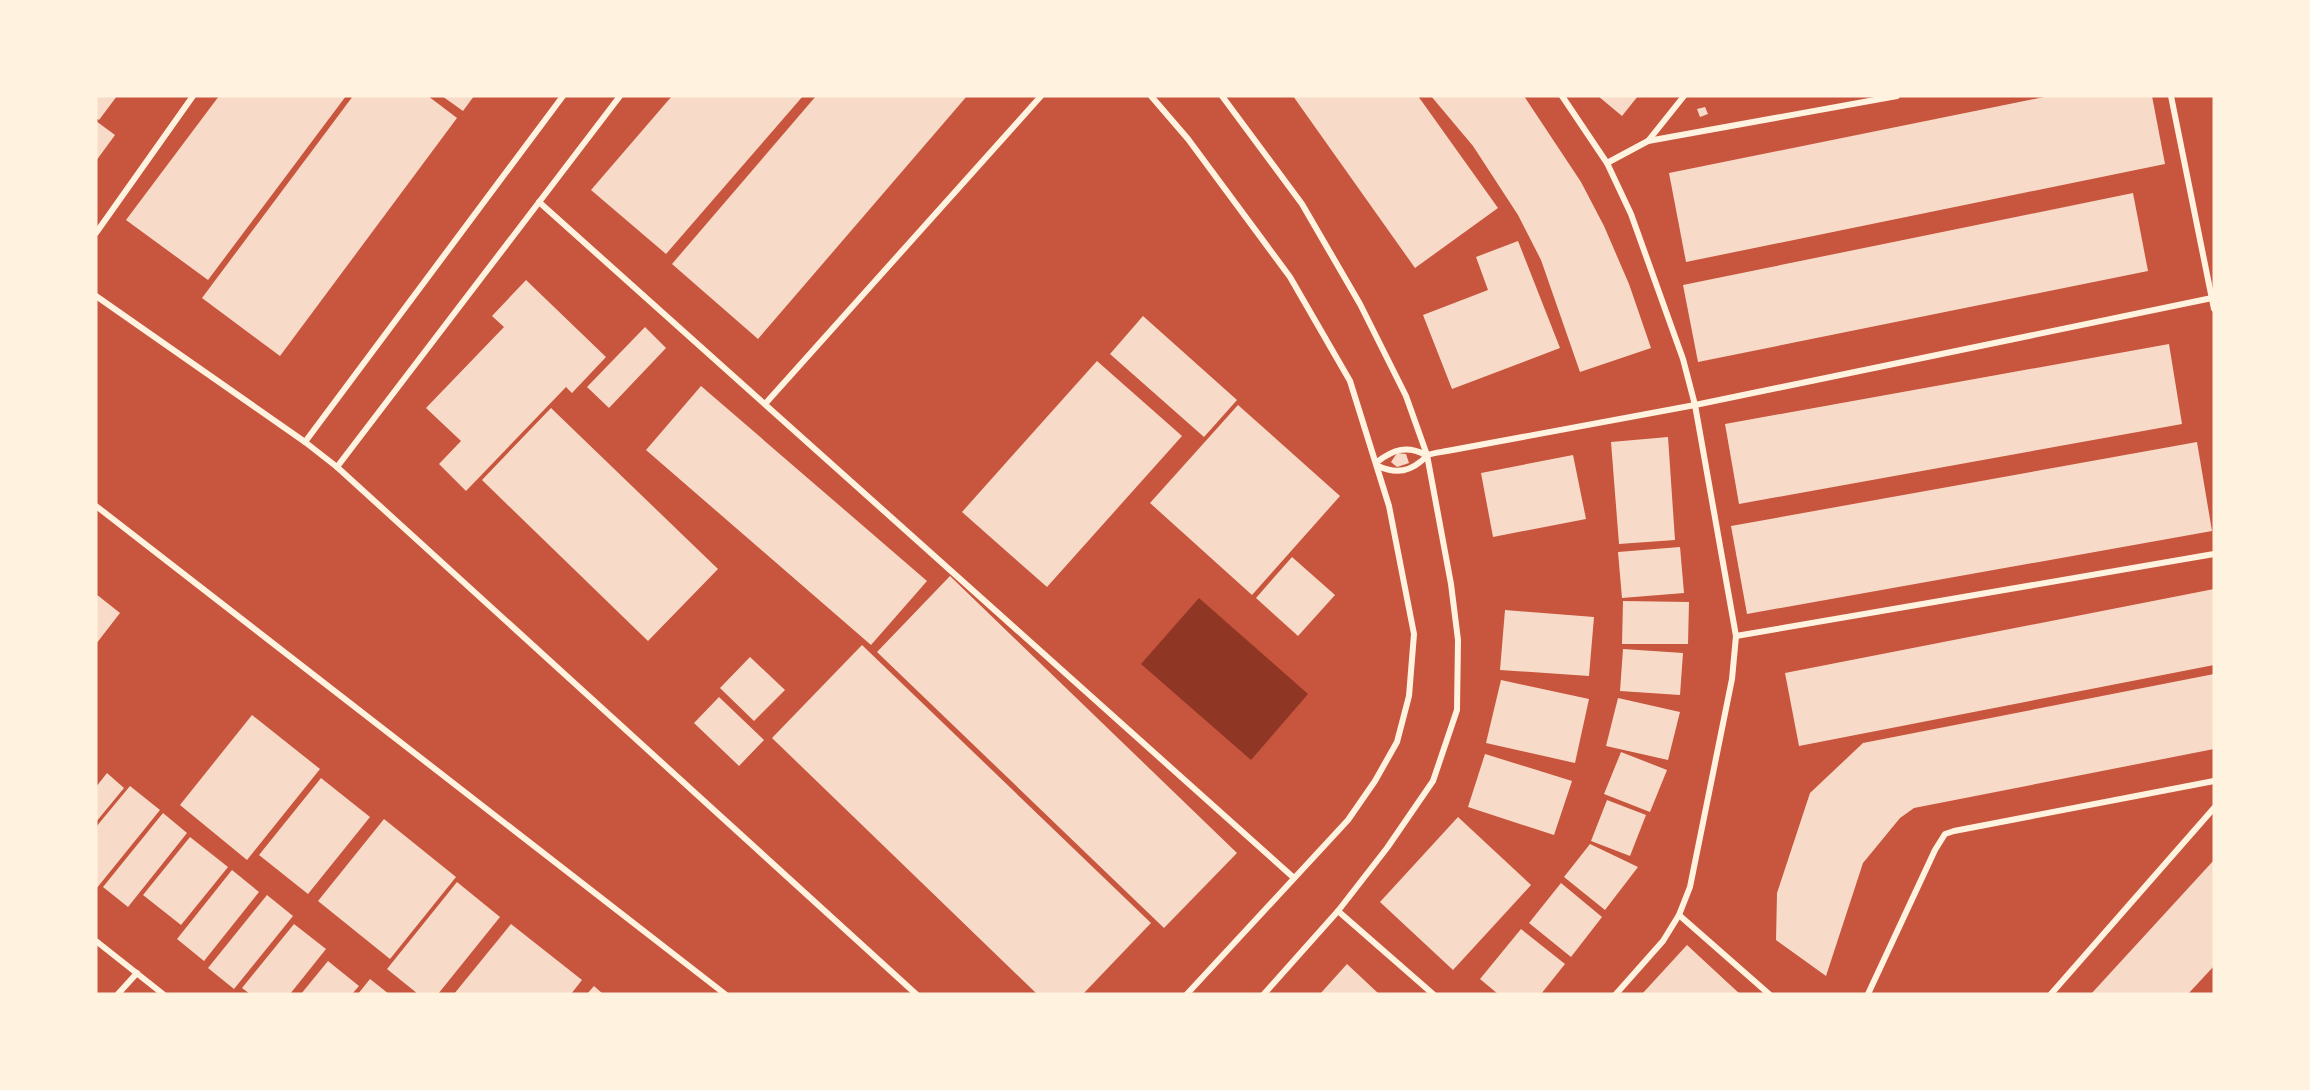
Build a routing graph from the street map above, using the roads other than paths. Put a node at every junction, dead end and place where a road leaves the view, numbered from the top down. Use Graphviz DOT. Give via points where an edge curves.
graph roads {
  1 [pos="193,96"];
  2 [pos="563,96"];
  3 [pos="620,96"];
  4 [pos="1041,96"];
  5 [pos="1152,96"];
  6 [pos="1222,96"];
  7 [pos="1562,96"];
  8 [pos="1684,96"];
  9 [pos="1897,96"];
  10 [pos="2171,96"];
  11 [pos="1648,141"];
  12 [pos="1607,163"];
  13 [pos="539,202"];
  14 [pos="96,233"];
  15 [pos="96,296"];
  16 [pos="2212,298"];
  17 [pos="2214,309"];
  18 [pos="765,404"];
  19 [pos="1695,405"];
  20 [pos="305,442"];
  21 [pos="1427,455"];
  22 [pos="1377,464"];
  23 [pos="337,467"];
  24 [pos="96,506"];
  25 [pos="2214,554"];
  26 [pos="1736,636"];
  27 [pos="2214,781"];
  28 [pos="2214,808"];
  29 [pos="1294,878"];
  30 [pos="1338,911"];
  31 [pos="1679,915"];
  32 [pos="96,942"];
  33 [pos="137,974"];
  34 [pos="118,994"];
  35 [pos="163,994"];
  36 [pos="725,994"];
  37 [pos="916,994"];
  38 [pos="1187,994"];
  39 [pos="1264,994"];
  40 [pos="1432,994"];
  41 [pos="1616,994"];
  42 [pos="1769,994"];
  43 [pos="1868,994"];
  44 [pos="2051,994"];
  1 -- 14 [label="street"];
  2 -- 20 [label="street"];
  3 -- 13 [label="street"];
  4 -- 18 [label="street"];
  5 -- 22 [label="street" via="1290,277 1350,381"];
  6 -- 21 [label="street" via="1302,204 1360,304 1406,396"];
  7 -- 12 [label="street"];
  8 -- 11 [label="street"];
  9 -- 11 [label="street"];
  10 -- 16 [label="street"];
  11 -- 12 [label="street"];
  12 -- 19 [label="street" via="1639,236 1683,358"];
  13 -- 18 [label="street"];
  13 -- 23 [label="street"];
  15 -- 20 [label="street"];
  16 -- 17 [label="street"];
  16 -- 19 [label="street"];
  18 -- 29 [label="street"];
  19 -- 21 [label="street"];
  19 -- 26 [label="street"];
  20 -- 23 [label="street"];
  21 -- 22 [label="street" via="1399,449"];
  21 -- 22 [label="street" via="1408,469 1388,471"];
  21 -- 30 [label="street" via="1458,640 1457,710 1433,781"];
  22 -- 29 [label="street" via="1414,634 1408,696 1397,742 1375,781 1347,820"];
  23 -- 37 [label="street"];
  24 -- 36 [label="street"];
  25 -- 26 [label="street"];
  26 -- 31 [label="street" via="1732,679 1689,887"];
  27 -- 43 [label="street" via="1945,834"];
  28 -- 44 [label="street"];
  29 -- 38 [label="street"];
  30 -- 39 [label="street"];
  30 -- 40 [label="street"];
  31 -- 41 [label="street" via="1663,941"];
  31 -- 42 [label="street"];
  32 -- 33 [label="street"];
  33 -- 34 [label="street"];
  33 -- 35 [label="street"];
}
